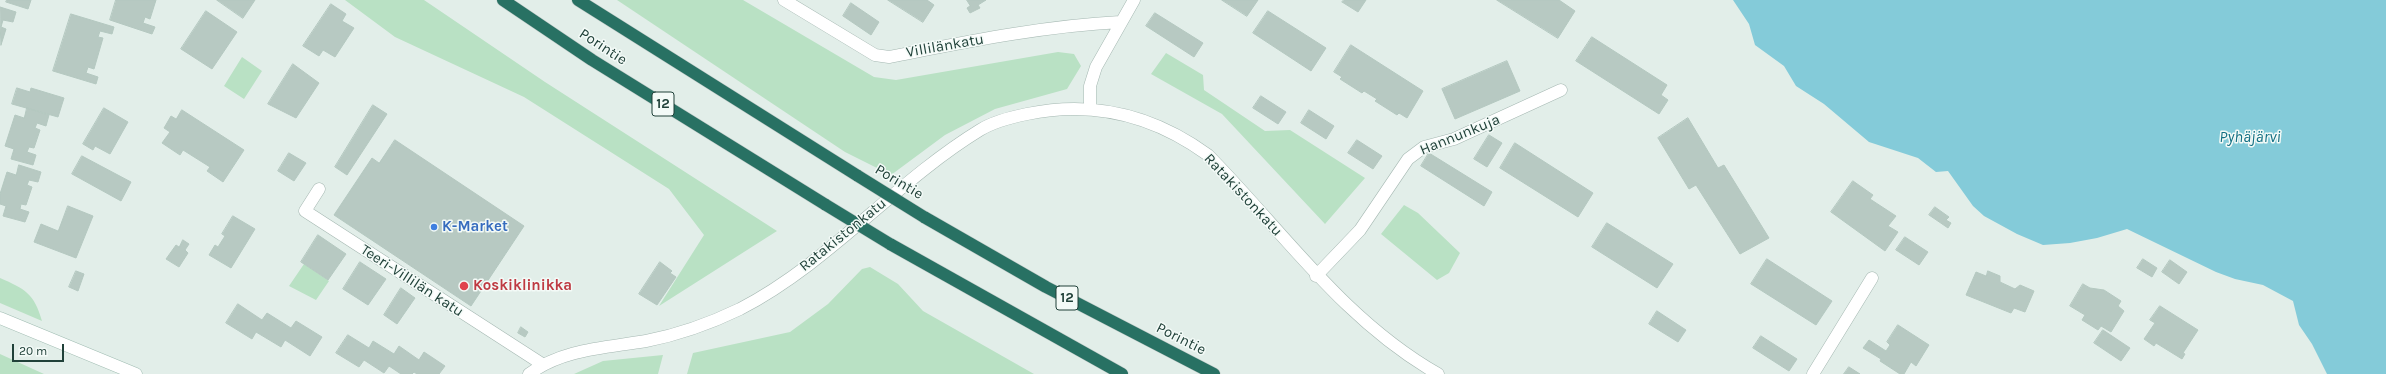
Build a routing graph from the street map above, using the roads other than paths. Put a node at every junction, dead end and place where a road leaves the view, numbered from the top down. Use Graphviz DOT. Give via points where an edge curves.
graph roads {
  1 [pos="503,0"];
  2 [pos="578,0"];
  3 [pos="784,0"];
  4 [pos="1134,0"];
  5 [pos="1120,22"];
  6 [pos="1561,90"];
  7 [pos="1090,108"];
  8 [pos="319,189"];
  9 [pos="1316,276"];
  10 [pos="1872,278"];
  11 [pos="0,318"];
  12 [pos="542,364"];
  13 [pos="136,374"];
  14 [pos="529,374"];
  15 [pos="1122,374"];
  16 [pos="1214,374"];
  17 [pos="1438,374"];
  18 [pos="1813,374"];
  1 -- 15 [label="highway, Porintie / 12, bridge" via="592,60 890,244"];
  2 -- 16 [label="highway, Porintie / 12, bridge" via="924,217 1046,288"];
  3 -- 5 [label="street, Villilänkatu" via="875,55 889,57 1009,35 1092,23"];
  4 -- 5 [label="street"];
  5 -- 7 [label="street" via="1096,67 1090,86"];
  6 -- 9 [label="street, Hannunkuja" via="1454,140 1424,147 1408,159 1360,230"];
  7 -- 9 [label="street, Ratakistonkatu" via="1128,115 1156,125 1184,138 1208,155"];
  7 -- 12 [label="street, Ratakistonkatu" via="1053,108 1017,116 981,129 900,189 780,286 740,309 676,333 569,354"];
  8 -- 12 [label="street, Teeri-Villilän katu" via="305,210"];
  9 -- 17 [label="street, Ratakistonkatu" via="1365,323 1399,350"];
  10 -- 18 [label="street"];
  11 -- 13 [label="street"];
  12 -- 14 [label="street, Ratakistonkatu"];
}
